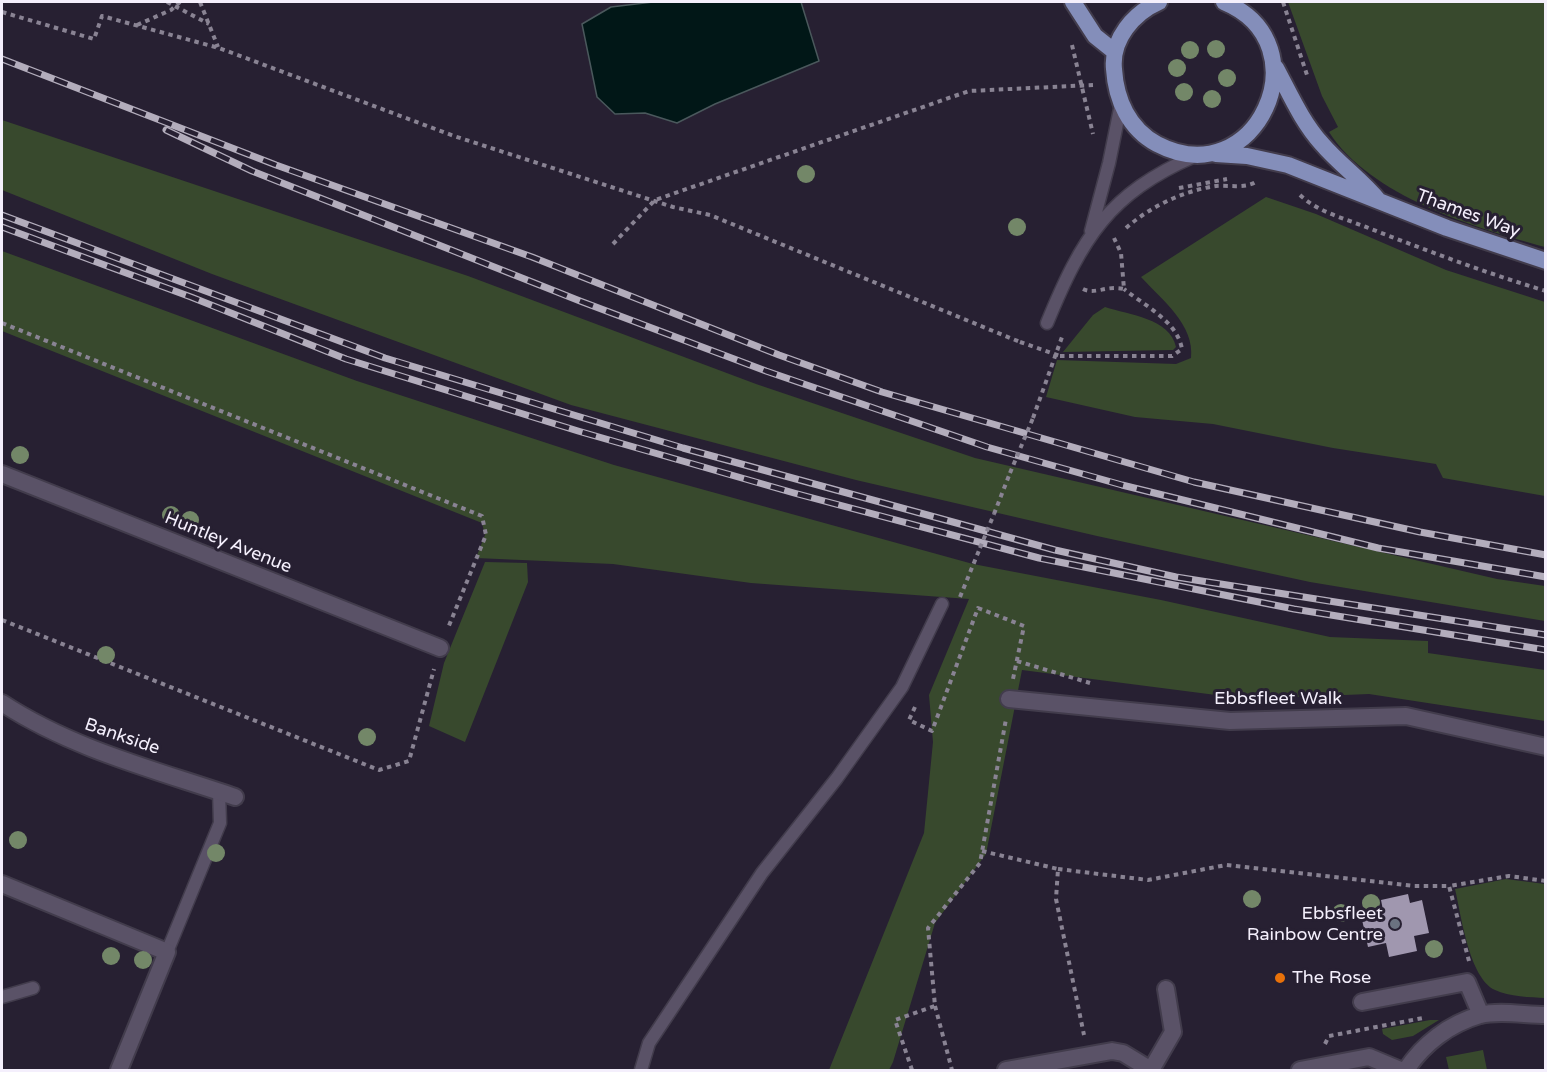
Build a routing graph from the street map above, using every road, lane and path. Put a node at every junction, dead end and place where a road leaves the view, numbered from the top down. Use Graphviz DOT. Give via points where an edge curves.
graph roads {
  1 [pos="167,2"];
  2 [pos="180,2"];
  3 [pos="200,2"];
  4 [pos="1073,2"];
  5 [pos="1159,2"];
  6 [pos="1224,2"];
  7 [pos="1283,2"];
  8 [pos="176,6"];
  9 [pos="1245,6"];
  10 [pos="2,12"];
  11 [pos="137,25"];
  12 [pos="209,25"];
  13 [pos="1071,43"];
  14 [pos="219,48"];
  15 [pos="1115,52"];
  16 [pos="1276,68"];
  17 [pos="1308,81"];
  18 [pos="1082,85"];
  19 [pos="1115,85"];
  20 [pos="1121,104"];
  21 [pos="1093,145"];
  22 [pos="1216,154"];
  23 [pos="1195,156"];
  24 [pos="1230,178"];
  25 [pos="1240,179"];
  26 [pos="1173,190"];
  27 [pos="1300,194"];
  28 [pos="655,200"];
  29 [pos="1379,201"];
  30 [pos="1141,208"];
  31 [pos="1119,226"];
  32 [pos="1091,232"];
  33 [pos="1114,238"];
  34 [pos="613,244"];
  35 [pos="1107,244"];
  36 [pos="1545,261"];
  37 [pos="1080,286"];
  38 [pos="1124,289"];
  39 [pos="1545,291"];
  40 [pos="2,323"];
  41 [pos="1047,323"];
  42 [pos="1033,418"];
  43 [pos="2,474"];
  44 [pos="942,604"];
  45 [pos="956,606"];
  46 [pos="2,620"];
  47 [pos="440,648"];
  48 [pos="918,699"];
  49 [pos="1009,699"];
  50 [pos="2,703"];
  51 [pos="1545,747"];
  52 [pos="227,794"];
  53 [pos="982,851"];
  54 [pos="1058,869"];
  55 [pos="1545,881"];
  56 [pos="2,884"];
  57 [pos="1449,886"];
  58 [pos="167,952"];
  59 [pos="1467,982"];
  60 [pos="33,988"];
  61 [pos="1166,989"];
  62 [pos="2,997"];
  63 [pos="1362,1002"];
  64 [pos="935,1006"];
  65 [pos="1481,1015"];
  66 [pos="1545,1015"];
  67 [pos="1088,1053"];
  68 [pos="119,1071"];
  69 [pos="641,1071"];
  70 [pos="912,1071"];
  71 [pos="952,1071"];
  72 [pos="1006,1071"];
  73 [pos="1151,1071"];
  74 [pos="1300,1071"];
  75 [pos="1400,1071"];
  76 [pos="1406,1071"];
  1 -- 8 [label="path"];
  2 -- 8 [label="path"];
  3 -- 12 [label="path"];
  4 -- 15 [label="main road" via="1095,36"];
  5 -- 15 [label="main road" via="1147,7 1127,27"];
  6 -- 9 [label="main road"];
  7 -- 17 [label="path"];
  8 -- 11 [label="path"];
  8 -- 12 [label="path"];
  9 -- 16 [label="main road, Thames Way" via="1266,40"];
  10 -- 11 [label="path" via="94,39 102,16"];
  11 -- 14 [label="path"];
  12 -- 14 [label="path"];
  13 -- 18 [label="path"];
  14 -- 28 [label="path" via="454,136"];
  15 -- 19 [label="main road"];
  16 -- 22 [label="main road" via="1262,118 1247,135"];
  16 -- 29 [label="main road, Thames Way" via="1320,142"];
  18 -- 19 [label="path"];
  18 -- 21 [label="path"];
  18 -- 28 [label="path" via="969,91"];
  19 -- 20 [label="main road"];
  20 -- 23 [label="main road" via="1146,138 1176,153"];
  20 -- 32 [label="lane"];
  22 -- 23 [label="main road, Thames Way"];
  22 -- 29 [label="main road, Thames Way" via="1288,165"];
  23 -- 32 [label="lane" via="1145,181 1112,208"];
  24 -- 26 [label="path"];
  25 -- 33 [label="path" via="1257,181 1251,185 1207,188 1170,200"];
  27 -- 39 [label="path" via="1309,203 1346,219"];
  28 -- 34 [label="path"];
  28 -- 38 [label="path, bridge" via="710,216 1060,356 1172,356 1182,349 1172,326"];
  29 -- 36 [label="main road, Thames Way"];
  30 -- 31 [label="path"];
  32 -- 41 [label="lane"];
  33 -- 35 [label="path"];
  33 -- 38 [label="path" via="1121,253"];
  37 -- 38 [label="path" via="1090,292 1109,286"];
  40 -- 47 [label="path" via="482,516 486,535"];
  42 -- 45 [label="path, bridge"];
  43 -- 47 [label="street, Huntley Avenue"];
  44 -- 69 [label="lane" via="902,687 762,873 649,1043"];
  46 -- 47 [label="path" via="379,770 409,761"];
  48 -- 49 [label="path" via="909,720 932,731 978,608 1024,626"];
  49 -- 51 [label="street, Ebbsfleet Walk" via="1230,721 1406,716"];
  49 -- 53 [label="path"];
  50 -- 52 [label="street, Bankside" via="88,748"];
  52 -- 58 [label="lane" via="220,823"];
  53 -- 54 [label="path"];
  53 -- 64 [label="path" via="980,863 928,927"];
  54 -- 57 [label="path" via="1148,880 1226,865 1414,886"];
  54 -- 67 [label="path" via="1056,899"];
  55 -- 57 [label="path" via="1509,876"];
  56 -- 58 [label="street"];
  57 -- 59 [label="path" via="1470,966"];
  58 -- 68 [label="street"];
  59 -- 63 [label="street"];
  59 -- 65 [label="street"];
  60 -- 62 [label="lane"];
  61 -- 73 [label="street" via="1173,1032"];
  64 -- 70 [label="path" via="895,1020"];
  64 -- 71 [label="path"];
  65 -- 66 [label="street"];
  65 -- 76 [label="street" via="1428,1042"];
  67 -- 72 [label="street"];
  67 -- 73 [label="street" via="1117,1052"];
  74 -- 75 [label="street" via="1369,1057"];
}
